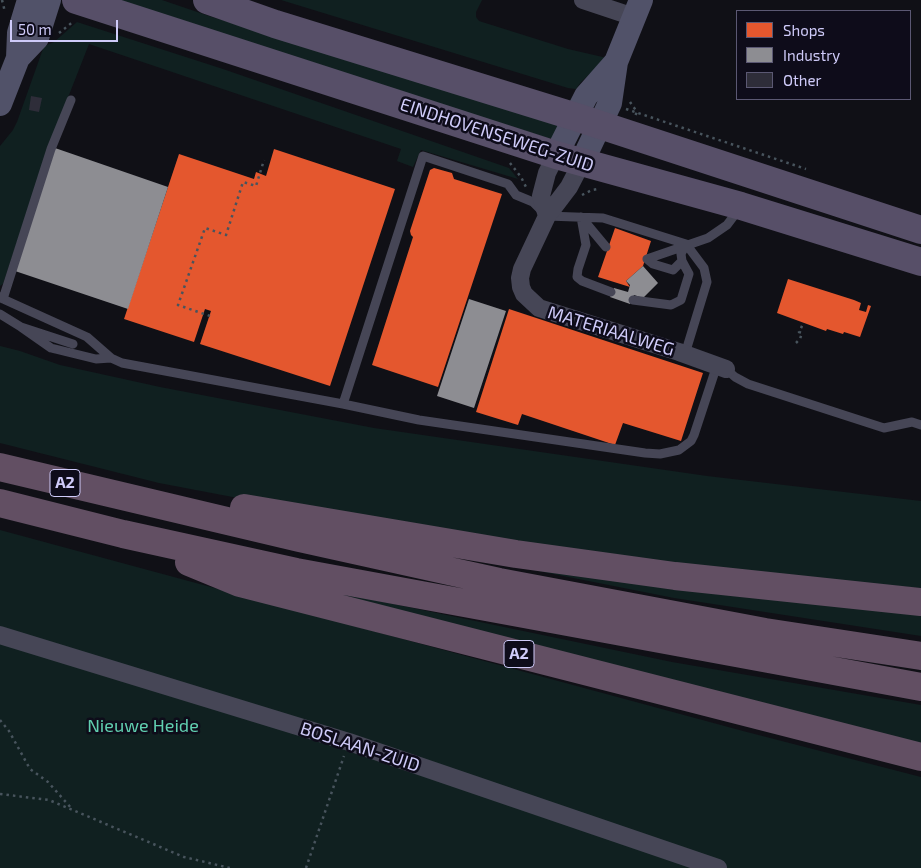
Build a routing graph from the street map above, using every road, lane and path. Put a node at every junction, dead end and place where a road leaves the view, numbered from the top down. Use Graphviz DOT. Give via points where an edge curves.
graph roads {
  1 [pos="29,0"];
  2 [pos="49,0"];
  3 [pos="76,0"];
  4 [pos="207,0"];
  5 [pos="583,0"];
  6 [pos="638,8"];
  7 [pos="18,58"];
  8 [pos="71,100"];
  9 [pos="0,104"];
  10 [pos="588,121"];
  11 [pos="556,155"];
  12 [pos="264,160"];
  13 [pos="509,162"];
  14 [pos="582,162"];
  15 [pos="603,189"];
  16 [pos="523,198"];
  17 [pos="740,206"];
  18 [pos="547,216"];
  19 [pos="567,216"];
  20 [pos="581,217"];
  21 [pos="921,230"];
  22 [pos="686,244"];
  23 [pos="606,247"];
  24 [pos="682,261"];
  25 [pos="921,262"];
  26 [pos="611,292"];
  27 [pos="2,298"];
  28 [pos="633,300"];
  29 [pos="0,314"];
  30 [pos="210,316"];
  31 [pos="803,324"];
  32 [pos="21,327"];
  33 [pos="796,343"];
  34 [pos="72,344"];
  35 [pos="685,354"];
  36 [pos="111,358"];
  37 [pos="721,367"];
  38 [pos="343,404"];
  39 [pos="921,425"];
  40 [pos="0,467"];
  41 [pos="130,498"];
  42 [pos="0,503"];
  43 [pos="123,534"];
  44 [pos="921,602"];
  45 [pos="0,635"];
  46 [pos="921,656"];
  47 [pos="921,687"];
  48 [pos="0,720"];
  49 [pos="349,742"];
  50 [pos="921,757"];
  51 [pos="0,794"];
  52 [pos="73,810"];
  53 [pos="230,868"];
  54 [pos="306,868"];
  55 [pos="718,868"];
  1 -- 7 [label="street" via="19,33"];
  2 -- 7 [label="street" via="36,38"];
  3 -- 11 [label="main road, EINDHOVENSEWEG-ZUID"];
  4 -- 10 [label="main road"];
  5 -- 6 [label="street"];
  6 -- 10 [label="street" via="616,62 610,103"];
  7 -- 9 [label="street"];
  8 -- 27 [label="lane" via="51,149"];
  10 -- 11 [label="street"];
  10 -- 14 [label="street"];
  10 -- 21 [label="main road"];
  11 -- 14 [label="main road, EINDHOVENSEWEG-ZUID"];
  11 -- 18 [label="street" via="541,196"];
  12 -- 30 [label="path" via="256,186 243,182 226,235 205,228 178,306"];
  13 -- 16 [label="path" via="525,183 527,191"];
  14 -- 17 [label="main road, EINDHOVENSEWEG-ZUID"];
  14 -- 18 [label="street, MATERIAALWEG" via="570,187"];
  15 -- 19 [label="path" via="592,190 582,196"];
  16 -- 18 [label="lane" via="533,202"];
  16 -- 38 [label="lane" via="516,195 508,184 423,156"];
  17 -- 22 [label="lane" via="727,225 708,238"];
  17 -- 25 [label="main road, EINDHOVENSEWEG-ZUID"];
  18 -- 19 [label="lane"];
  18 -- 35 [label="street, MATERIAALWEG" via="520,278 529,300 539,308"];
  19 -- 20 [label="lane"];
  20 -- 22 [label="lane" via="603,218"];
  20 -- 23 [label="lane"];
  20 -- 26 [label="lane" via="586,245 577,277"];
  22 -- 24 [label="lane"];
  22 -- 24 [label="lane" via="647,259 673,270"];
  22 -- 35 [label="lane" via="704,268 707,282"];
  24 -- 28 [label="lane" via="689,274 681,300 671,305"];
  27 -- 36 [label="lane" via="87,337"];
  29 -- 32 [label="lane"];
  31 -- 33 [label="path"];
  32 -- 34 [label="lane"];
  32 -- 36 [label="lane" via="51,348 96,360"];
  35 -- 37 [label="street, MATERIAALWEG"];
  36 -- 38 [label="lane"];
  37 -- 38 [label="lane" via="690,441 679,450 660,454 419,420"];
  37 -- 39 [label="lane" via="748,384 884,428 912,422"];
  40 -- 41 [label="highway, A2"];
  41 -- 44 [label="highway, A2" via="242,507 506,552 675,576"];
  41 -- 46 [label="highway, A2" via="499,582 765,632"];
  42 -- 43 [label="highway, A2"];
  43 -- 47 [label="highway, A2" via="296,572"];
  43 -- 50 [label="highway, A2" via="240,583"];
  45 -- 49 [label="street, BOSLAAN-ZUID"];
  48 -- 52 [label="path" via="30,769 48,782"];
  49 -- 54 [label="path"];
  49 -- 55 [label="street, BOSLAAN-ZUID"];
  51 -- 52 [label="path" via="49,800"];
  52 -- 53 [label="path" via="184,857"];
}
